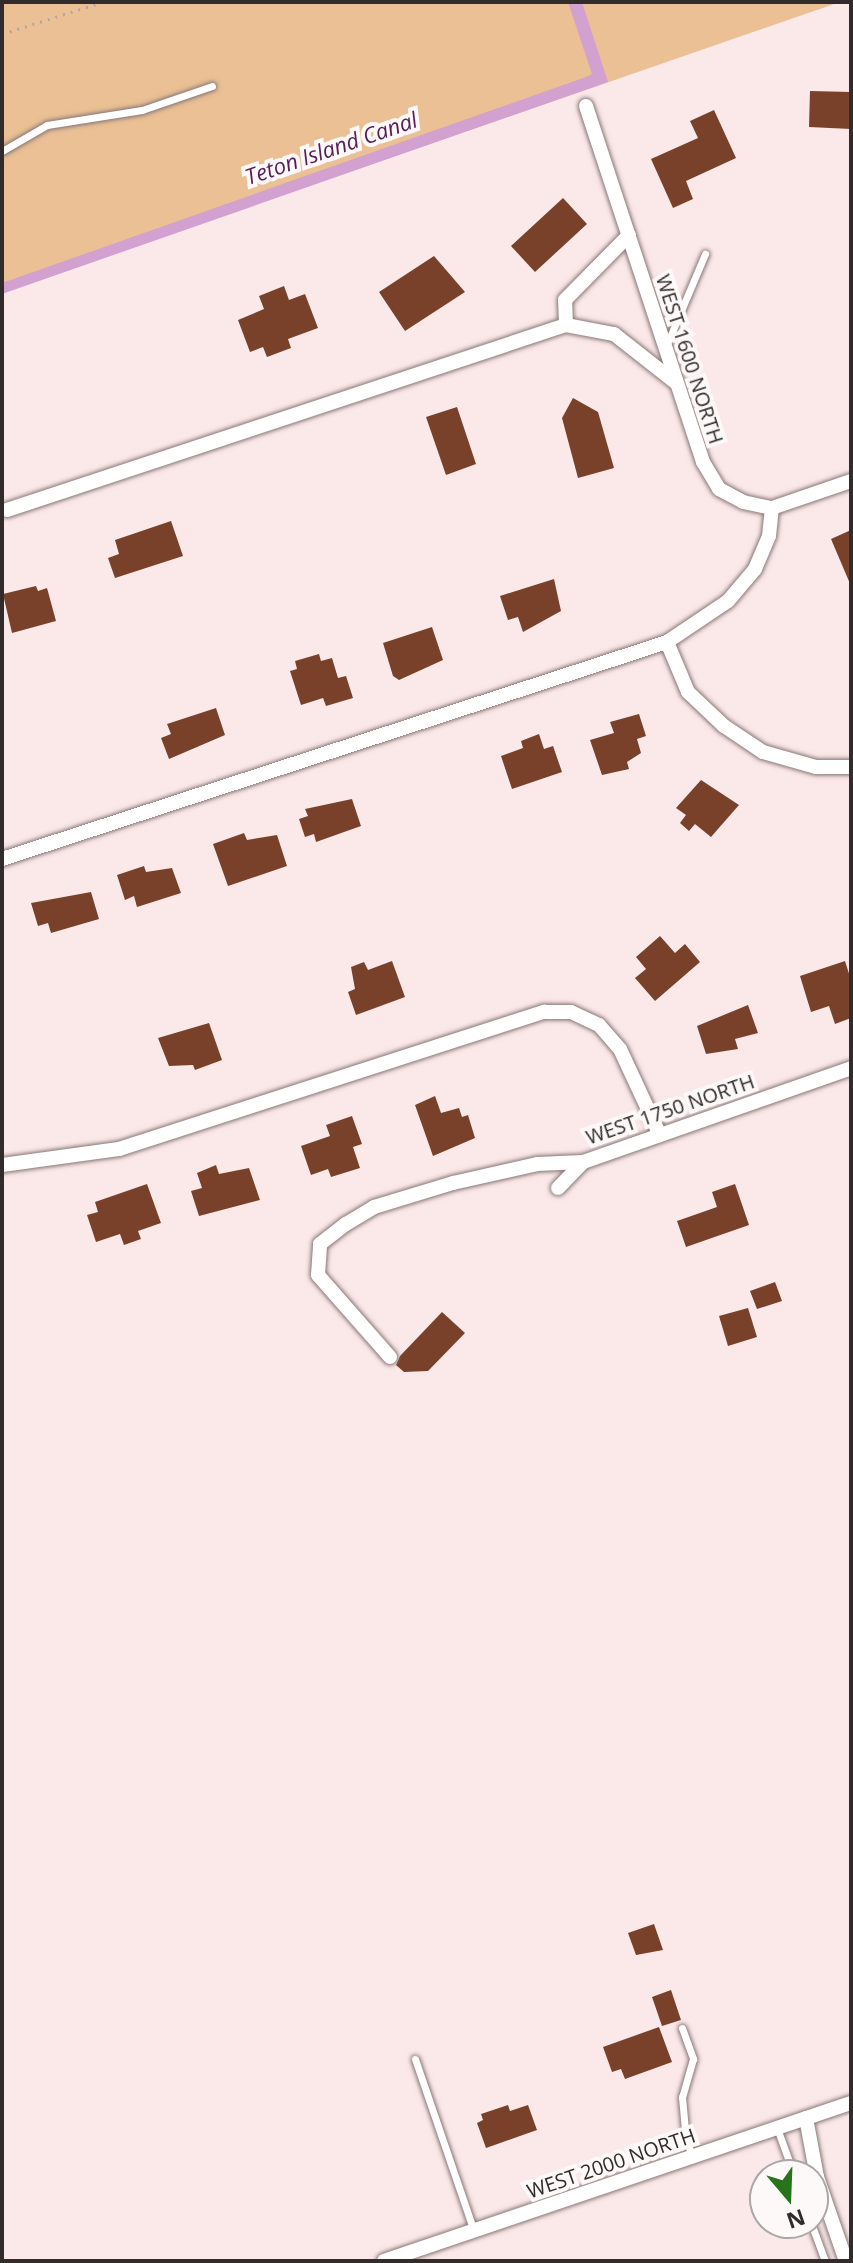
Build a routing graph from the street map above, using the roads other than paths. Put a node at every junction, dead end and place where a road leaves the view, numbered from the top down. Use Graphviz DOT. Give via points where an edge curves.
graph roads {
  1 [pos="212,86"];
  2 [pos="586,106"];
  3 [pos="2,151"];
  4 [pos="629,235"];
  5 [pos="705,254"];
  6 [pos="566,325"];
  7 [pos="665,350"];
  8 [pos="675,382"];
  9 [pos="851,481"];
  10 [pos="772,508"];
  11 [pos="7,510"];
  12 [pos="667,642"];
  13 [pos="851,767"];
  14 [pos="2,859"];
  15 [pos="851,1068"];
  16 [pos="659,1133"];
  17 [pos="583,1162"];
  18 [pos="2,1165"];
  19 [pos="558,1188"];
  20 [pos="390,1357"];
  21 [pos="682,2028"];
  22 [pos="415,2059"];
  23 [pos="851,2103"];
  24 [pos="806,2118"];
  25 [pos="777,2128"];
  26 [pos="693,2157"];
  27 [pos="788,2159"];
  28 [pos="474,2231"];
  29 [pos="817,2239"];
  30 [pos="384,2261"];
  31 [pos="825,2261"];
  32 [pos="846,2261"];
  1 -- 3 [label="lane" via="142,110 47,125"];
  2 -- 4 [label="street, WEST 1600 NORTH"];
  4 -- 6 [label="street" via="565,300"];
  4 -- 7 [label="street, WEST 1600 NORTH"];
  5 -- 7 [label="lane"];
  6 -- 8 [label="street" via="614,334"];
  6 -- 11 [label="street"];
  7 -- 8 [label="street, WEST 1600 NORTH"];
  8 -- 10 [label="street, WEST 1600 NORTH" via="703,462 719,489 743,502"];
  9 -- 10 [label="street"];
  10 -- 12 [label="street" via="769,536 755,569 728,601"];
  12 -- 13 [label="street" via="688,692 724,726 763,752 816,767"];
  12 -- 14 [label="street"];
  15 -- 16 [label="street, WEST 1750 NORTH"];
  16 -- 17 [label="street, WEST 1750 NORTH"];
  16 -- 18 [label="street" via="620,1049 599,1025 571,1012 544,1012 119,1149"];
  17 -- 19 [label="street"];
  17 -- 20 [label="street, WEST 1750 NORTH" via="537,1164 374,1207 320,1244 318,1275"];
  21 -- 26 [label="lane" via="693,2059 682,2097 682,2122"];
  22 -- 28 [label="lane"];
  23 -- 24 [label="street, WEST 2000 NORTH"];
  24 -- 25 [label="street, WEST 2000 NORTH"];
  24 -- 32 [label="street" via="817,2177"];
  25 -- 26 [label="street, WEST 2000 NORTH"];
  25 -- 27 [label="lane"];
  26 -- 28 [label="street, WEST 2000 NORTH"];
  28 -- 30 [label="street, WEST 2000 NORTH"];
  29 -- 31 [label="lane"];
}
